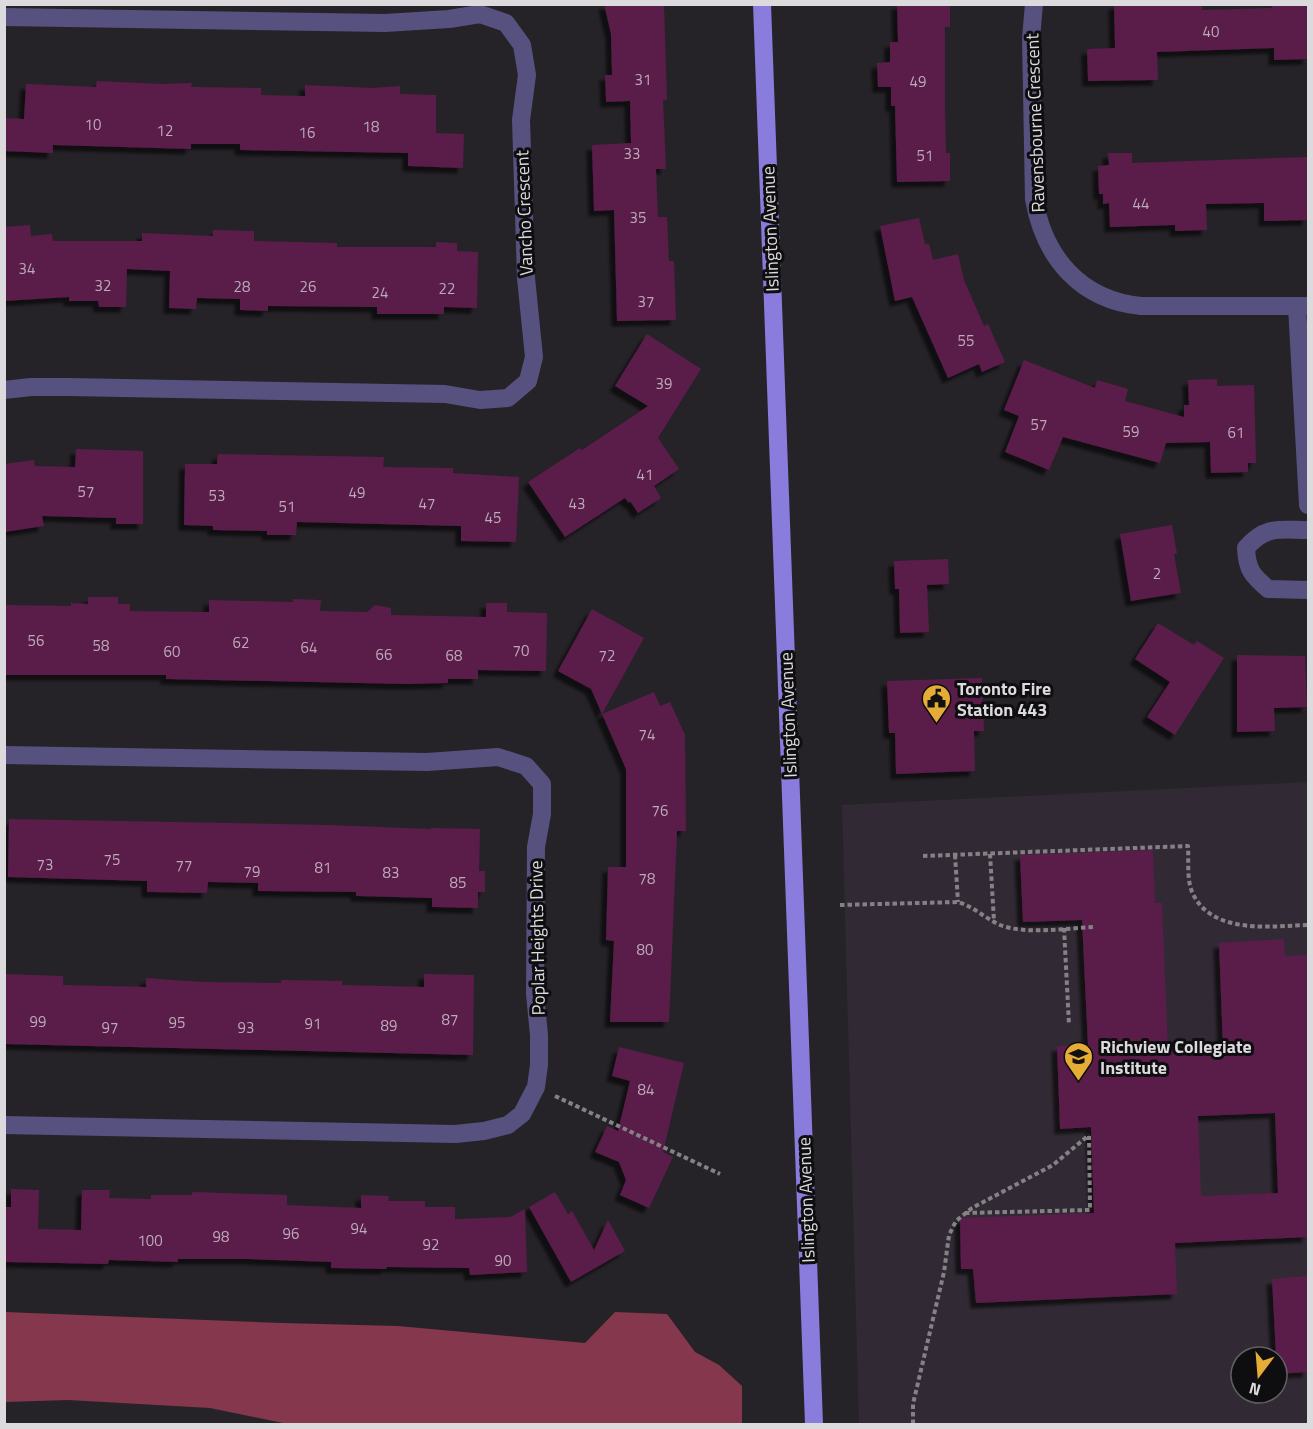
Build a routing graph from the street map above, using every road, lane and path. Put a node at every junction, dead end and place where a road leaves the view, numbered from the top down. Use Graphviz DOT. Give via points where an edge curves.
graph roads {
  1 [pos="762,4"];
  2 [pos="1034,4"];
  3 [pos="4,17"];
  4 [pos="1303,306"];
  5 [pos="4,390"];
  6 [pos="1308,505"];
  7 [pos="1308,530"];
  8 [pos="1308,590"];
  9 [pos="4,755"];
  10 [pos="990,854"];
  11 [pos="955,855"];
  12 [pos="923,856"];
  13 [pos="958,902"];
  14 [pos="840,905"];
  15 [pos="994,921"];
  16 [pos="1308,925"];
  17 [pos="1095,927"];
  18 [pos="1064,928"];
  19 [pos="1069,1025"];
  20 [pos="536,1087"];
  21 [pos="4,1125"];
  22 [pos="720,1174"];
  23 [pos="965,1213"];
  24 [pos="814,1425"];
  25 [pos="913,1425"];
  1 -- 24 [label="main road, Islington Avenue"];
  2 -- 4 [label="street, Ravensbourne Crescent" via="1034,199 1037,218 1055,258 1093,292 1120,304"];
  3 -- 5 [label="street, Vancho Crescent" via="385,23 480,14 506,23 522,45 527,75 521,120 526,278 534,357 528,381 508,398 480,400 433,394 69,387"];
  4 -- 6 [label="street"];
  7 -- 8 [label="street" via="1273,530 1257,535 1246,548 1246,565 1268,589"];
  9 -- 20 [label="street, Poplar Heights Drive" via="427,762 498,757 526,766 542,784 536,847"];
  10 -- 11 [label="path"];
  10 -- 15 [label="path"];
  10 -- 16 [label="path" via="1188,846 1189,879 1194,896 1206,910 1226,922 1248,927"];
  11 -- 12 [label="path"];
  11 -- 13 [label="path"];
  13 -- 14 [label="path"];
  13 -- 15 [label="path"];
  15 -- 18 [label="path" via="1018,930"];
  17 -- 18 [label="path"];
  18 -- 19 [label="path"];
  20 -- 21 [label="street, Poplar Heights Drive" via="522,1114 508,1125 455,1134"];
  20 -- 22 [label="path"];
  23 -- 23 [label="path" via="1090,1210 1089,1135 1053,1165"];
  23 -- 25 [label="path" via="949,1235 913,1404"];
}
